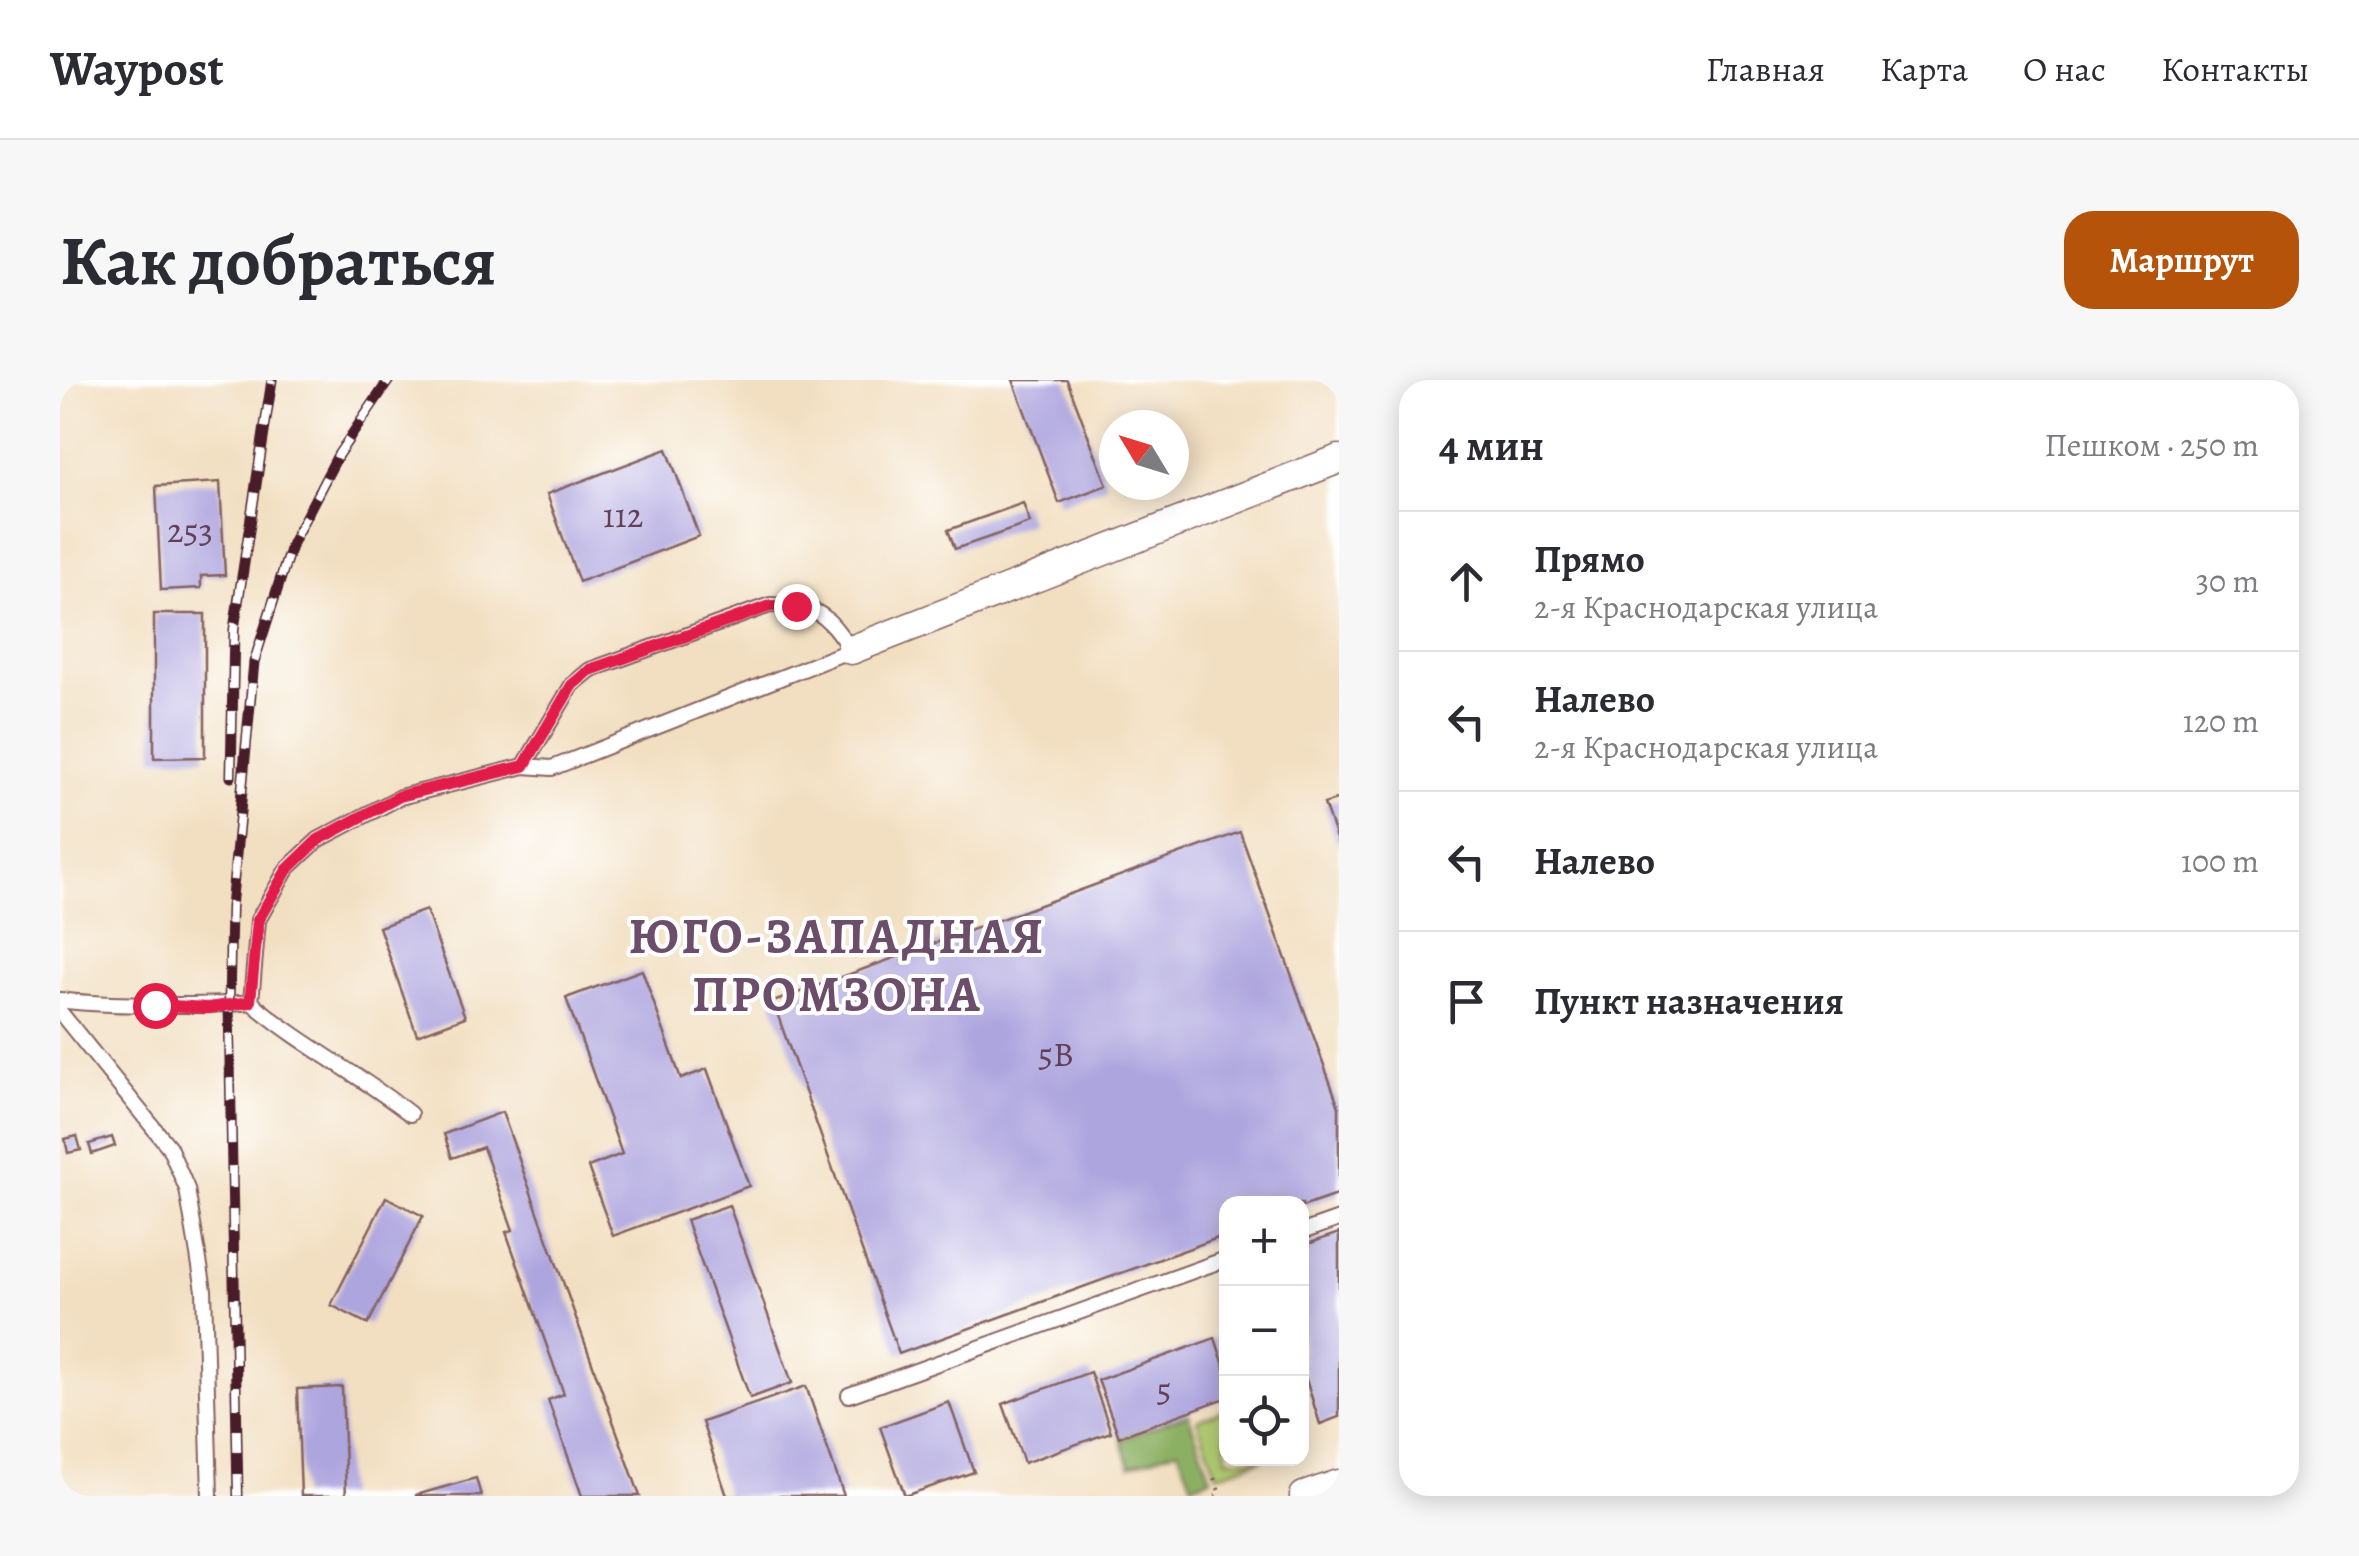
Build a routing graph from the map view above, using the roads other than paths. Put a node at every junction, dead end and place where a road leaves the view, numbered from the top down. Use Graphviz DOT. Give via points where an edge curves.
graph roads {
  1 [pos="1339,459"];
  2 [pos="851,650"];
  3 [pos="524,766"];
  4 [pos="60,1000"];
  5 [pos="250,1002"];
  6 [pos="60,1012"];
  7 [pos="410,1114"];
  8 [pos="1339,1219"];
  9 [pos="1309,1230"];
  10 [pos="1219,1262"];
  11 [pos="850,1396"];
  12 [pos="1339,1484"];
  13 [pos="210,1496"];
  14 [pos="1304,1496"];
  1 -- 2 [label="street"];
  2 -- 3 [label="lane" via="552,768"];
  2 -- 3 [label="lane" via="828,617 770,606 590,670 572,685"];
  3 -- 5 [label="lane" via="400,796 318,840 287,870 258,920"];
  4 -- 5 [label="lane" via="105,1007"];
  5 -- 7 [label="lane"];
  6 -- 13 [label="lane" via="168,1146 187,1189 204,1290"];
  8 -- 9 [label="lane"];
  10 -- 11 [label="lane"];
  12 -- 14 [label="street"];
}
